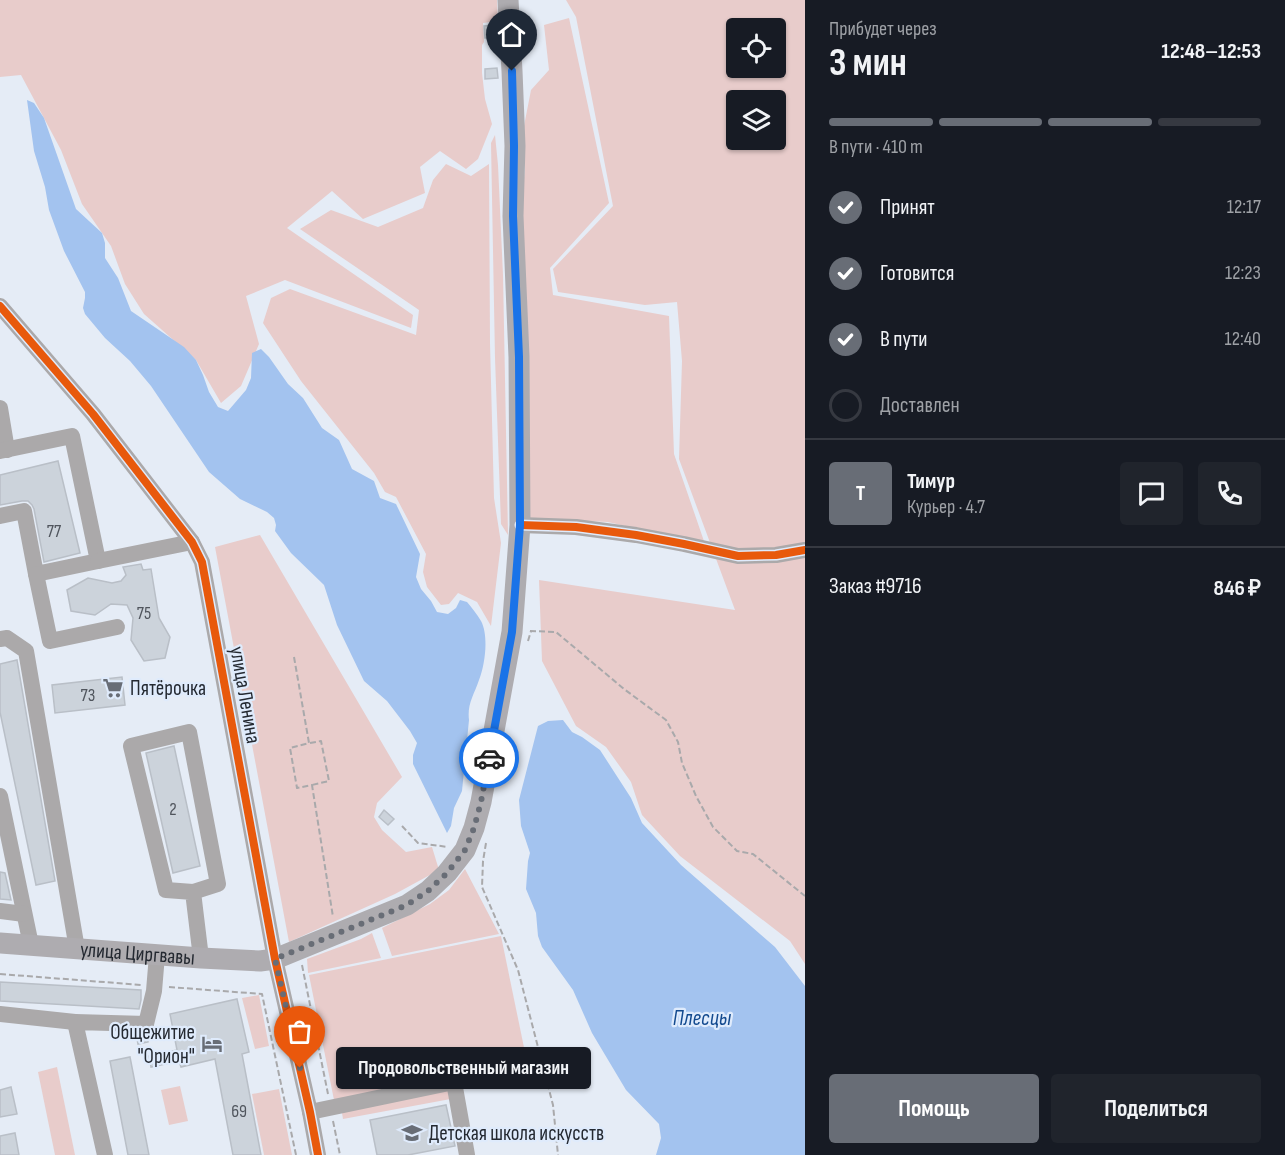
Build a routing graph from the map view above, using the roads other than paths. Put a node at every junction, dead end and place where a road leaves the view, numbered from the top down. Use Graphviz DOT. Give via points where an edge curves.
graph roads {
  1 [pos="508,0"];
  2 [pos="0,306"];
  3 [pos="6,321"];
  4 [pos="0,408"];
  5 [pos="4,450"];
  6 [pos="0,516"];
  7 [pos="520,525"];
  8 [pos="192,542"];
  9 [pos="805,550"];
  10 [pos="98,561"];
  11 [pos="36,574"];
  12 [pos="117,627"];
  13 [pos="0,639"];
  14 [pos="0,796"];
  15 [pos="6,854"];
  16 [pos="193,892"];
  17 [pos="0,911"];
  18 [pos="24,914"];
  19 [pos="0,943"];
  20 [pos="31,945"];
  21 [pos="77,949"];
  22 [pos="157,955"];
  23 [pos="201,958"];
  24 [pos="275,959"];
  25 [pos="0,1014"];
  26 [pos="75,1022"];
  27 [pos="310,1112"];
  28 [pos="105,1155"];
  29 [pos="318,1155"];
  30 [pos="467,1155"];
  1 -- 7 [label="main road, улица Циргвавы"];
  2 -- 3 [label="street, улица Ленина"];
  3 -- 8 [label="street, улица Ленина" via="93,414"];
  4 -- 5 [label="street"];
  5 -- 10 [label="street" via="72,436"];
  6 -- 11 [label="street" via="24,511"];
  7 -- 9 [label="street" via="636,535 738,556"];
  7 -- 24 [label="main road, улица Циргвавы" via="523,637 465,850 447,873 407,905"];
  8 -- 10 [label="street"];
  8 -- 24 [label="street, улица Ленина" via="202,562"];
  10 -- 11 [label="street"];
  11 -- 12 [label="street" via="50,640"];
  13 -- 21 [label="street" via="7,638 27,651"];
  14 -- 15 [label="street"];
  15 -- 18 [label="street"];
  16 -- 16 [label="street" via="218,884 189,732 131,746 166,890"];
  16 -- 23 [label="street"];
  17 -- 18 [label="street"];
  18 -- 20 [label="street"];
  19 -- 20 [label="main road, улица Циргвавы"];
  20 -- 21 [label="main road, улица Циргвавы"];
  21 -- 22 [label="main road, улица Циргвавы"];
  22 -- 23 [label="main road, улица Циргвавы"];
  22 -- 26 [label="street" via="146,1024"];
  23 -- 24 [label="main road, улица Циргвавы"];
  24 -- 27 [label="street, улица Ленина"];
  25 -- 26 [label="street"];
  26 -- 28 [label="street"];
  27 -- 29 [label="street, улица Ленина"];
  27 -- 30 [label="street" via="454,1082"];
}
